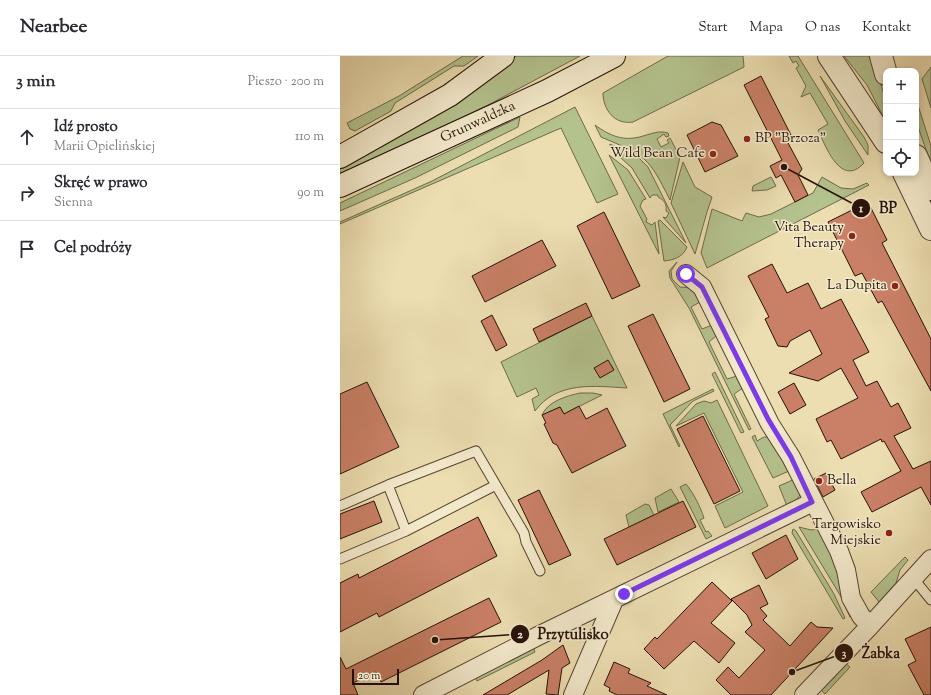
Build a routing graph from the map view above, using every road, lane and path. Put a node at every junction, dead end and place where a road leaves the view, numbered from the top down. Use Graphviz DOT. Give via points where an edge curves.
graph roads {
  1 [pos="503,56"];
  2 [pos="614,56"];
  3 [pos="829,56"];
  4 [pos="881,56"];
  5 [pos="884,68"];
  6 [pos="885,140"];
  7 [pos="340,157"];
  8 [pos="919,163"];
  9 [pos="905,176"];
  10 [pos="340,186"];
  11 [pos="931,189"];
  12 [pos="931,229"];
  13 [pos="686,274"];
  14 [pos="388,485"];
  15 [pos="496,485"];
  16 [pos="812,502"];
  17 [pos="340,506"];
  18 [pos="406,531"];
  19 [pos="340,559"];
  20 [pos="931,559"];
  21 [pos="540,571"];
  22 [pos="914,579"];
  23 [pos="614,600"];
  24 [pos="931,600"];
  25 [pos="870,626"];
  26 [pos="423,695"];
  27 [pos="573,695"];
  28 [pos="804,695"];
  1 -- 7 [label="main road" via="450,95"];
  2 -- 10 [label="main road, Grunwaldzka" via="547,91"];
  3 -- 6 [label="main road"];
  4 -- 5 [label="main road"];
  8 -- 11 [label="main road"];
  9 -- 12 [label="main road"];
  13 -- 16 [label="street" via="702,287"];
  14 -- 15 [label="lane" via="476,451"];
  14 -- 17 [label="lane"];
  14 -- 18 [label="lane"];
  15 -- 18 [label="lane"];
  15 -- 21 [label="lane" via="524,532"];
  16 -- 23 [label="street"];
  16 -- 25 [label="street" via="844,563 851,598"];
  18 -- 19 [label="lane"];
  20 -- 22 [label="street"];
  22 -- 24 [label="lane"];
  22 -- 25 [label="street"];
  23 -- 26 [label="street"];
  23 -- 27 [label="street"];
  25 -- 28 [label="street"];
}
